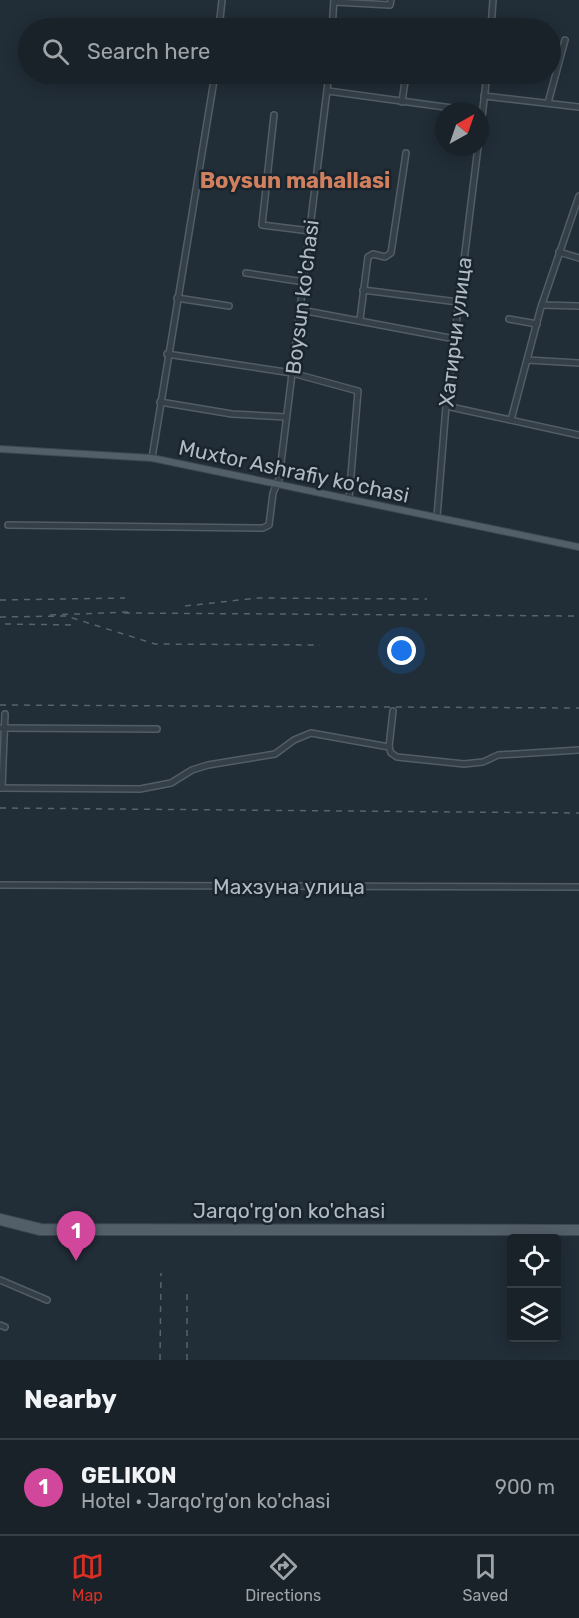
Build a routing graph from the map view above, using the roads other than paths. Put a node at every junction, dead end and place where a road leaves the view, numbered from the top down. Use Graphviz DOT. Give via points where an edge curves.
graph roads {
  1 [pos="222,0"];
  2 [pos="391,0"];
  3 [pos="494,0"];
  4 [pos="334,1"];
  5 [pos="220,18"];
  6 [pos="333,18"];
  7 [pos="492,18"];
  8 [pos="565,40"];
  9 [pos="561,55"];
  10 [pos="214,84"];
  11 [pos="328,84"];
  12 [pos="405,84"];
  13 [pos="486,84"];
  14 [pos="553,84"];
  15 [pos="328,91"];
  16 [pos="484,96"];
  17 [pos="402,102"];
  18 [pos="483,102"];
  19 [pos="548,103"];
  20 [pos="435,106"];
  21 [pos="579,107"];
  22 [pos="274,115"];
  23 [pos="406,153"];
  24 [pos="477,156"];
  25 [pos="579,196"];
  26 [pos="310,231"];
  27 [pos="559,252"];
  28 [pos="579,258"];
  29 [pos="246,273"];
  30 [pos="304,282"];
  31 [pos="363,290"];
  32 [pos="177,298"];
  33 [pos="458,302"];
  34 [pos="542,305"];
  35 [pos="229,306"];
  36 [pos="579,306"];
  37 [pos="301,310"];
  38 [pos="360,319"];
  39 [pos="509,319"];
  40 [pos="537,324"];
  41 [pos="455,339"];
  42 [pos="167,354"];
  43 [pos="527,360"];
  44 [pos="579,363"];
  45 [pos="292,373"];
  46 [pos="160,402"];
  47 [pos="446,406"];
  48 [pos="286,417"];
  49 [pos="511,420"];
  50 [pos="579,435"];
  51 [pos="0,449"];
  52 [pos="152,458"];
  53 [pos="278,484"];
  54 [pos="349,499"];
  55 [pos="437,517"];
  56 [pos="8,525"];
  57 [pos="579,547"];
  58 [pos="393,711"];
  59 [pos="5,714"];
  60 [pos="2,728"];
  61 [pos="157,729"];
  62 [pos="389,747"];
  63 [pos="579,750"];
  64 [pos="1,788"];
  65 [pos="0,885"];
  66 [pos="579,887"];
  67 [pos="0,1217"];
  68 [pos="0,1222"];
  69 [pos="579,1228"];
  70 [pos="579,1232"];
  71 [pos="0,1280"];
  72 [pos="47,1300"];
  1 -- 5 [label="street"];
  2 -- 4 [label="street" via="390,5"];
  3 -- 7 [label="street"];
  4 -- 6 [label="street"];
  8 -- 9 [label="street"];
  10 -- 32 [label="street"];
  11 -- 15 [label="street, Boysun ko'chasi"];
  12 -- 17 [label="street"];
  13 -- 16 [label="street"];
  14 -- 19 [label="street"];
  15 -- 17 [label="street"];
  15 -- 26 [label="street, Boysun ko'chasi"];
  16 -- 18 [label="street"];
  16 -- 19 [label="street"];
  17 -- 20 [label="street"];
  19 -- 21 [label="street"];
  22 -- 26 [label="street" via="262,225"];
  23 -- 31 [label="street" via="391,253 368,257"];
  24 -- 33 [label="street, Хатирчи улица"];
  25 -- 27 [label="street"];
  26 -- 30 [label="street, Boysun ko'chasi"];
  27 -- 28 [label="street"];
  27 -- 34 [label="street"];
  29 -- 30 [label="street"];
  30 -- 37 [label="street, Boysun ko'chasi"];
  31 -- 33 [label="street"];
  31 -- 38 [label="street"];
  32 -- 35 [label="street"];
  32 -- 42 [label="street"];
  33 -- 41 [label="street, Хатирчи улица"];
  34 -- 36 [label="street"];
  34 -- 40 [label="street"];
  37 -- 38 [label="street"];
  37 -- 45 [label="street, Boysun ko'chasi"];
  38 -- 41 [label="street"];
  39 -- 40 [label="street"];
  40 -- 43 [label="street"];
  41 -- 47 [label="street, Хатирчи улица"];
  42 -- 45 [label="street"];
  42 -- 46 [label="street"];
  43 -- 44 [label="street"];
  43 -- 49 [label="street"];
  45 -- 48 [label="street, Boysun ko'chasi"];
  45 -- 54 [label="street" via="358,391"];
  46 -- 48 [label="street" via="232,414"];
  46 -- 52 [label="street"];
  47 -- 49 [label="street"];
  47 -- 55 [label="street, Хатирчи улица"];
  48 -- 53 [label="street, Boysun ko'chasi"];
  49 -- 50 [label="street"];
  51 -- 52 [label="main road, Muxtor Ashrafiy ko'chasi"];
  52 -- 53 [label="main road, Muxtor Ashrafiy ko'chasi"];
  53 -- 54 [label="main road, Muxtor Ashrafiy ko'chasi"];
  53 -- 56 [label="street, Boysun ko'chasi" via="273,494 271,521 263,528"];
  54 -- 55 [label="main road, Muxtor Ashrafiy ko'chasi"];
  55 -- 57 [label="main road, Muxtor Ashrafiy ko'chasi"];
  58 -- 62 [label="street"];
  59 -- 60 [label="street"];
  60 -- 61 [label="street"];
  60 -- 64 [label="street"];
  62 -- 63 [label="street" via="397,757 464,764 498,755"];
  62 -- 64 [label="street" via="311,733 275,754 198,768 171,783 140,789"];
  65 -- 66 [label="street, Махзуна улица"];
  67 -- 69 [label="main road, Jarqo'rg'on ko'chasi" via="41,1227"];
  68 -- 70 [label="main road, Jarqo'rg'on ko'chasi" via="48,1232"];
  71 -- 72 [label="street"];
}
